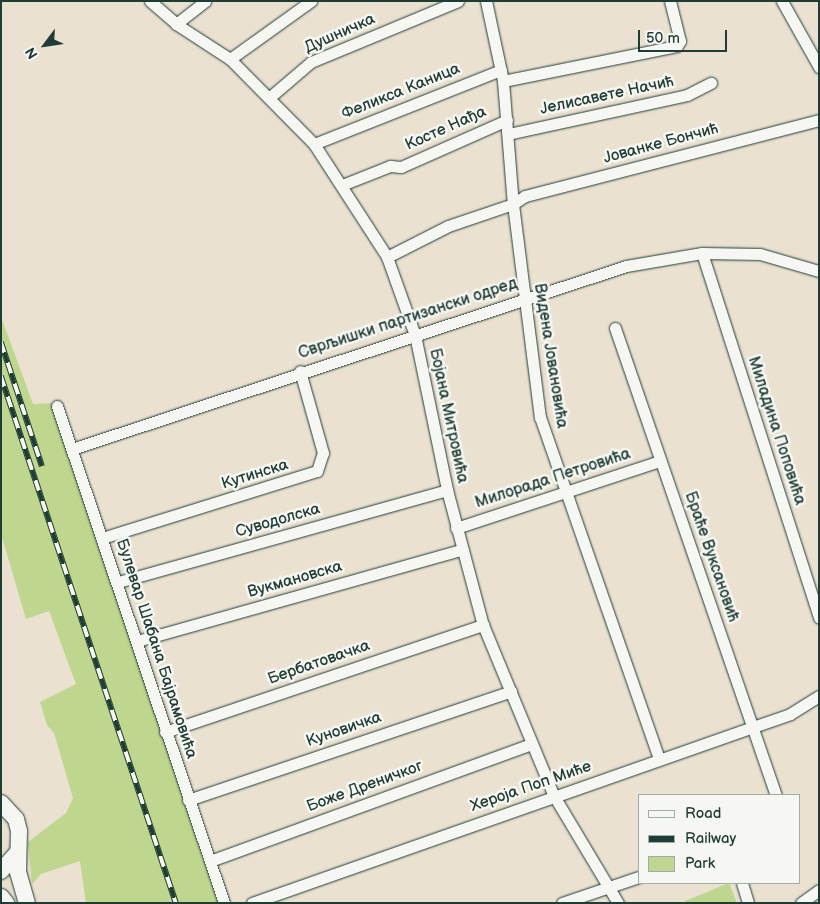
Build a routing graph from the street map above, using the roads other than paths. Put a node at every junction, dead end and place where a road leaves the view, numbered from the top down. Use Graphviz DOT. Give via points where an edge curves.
graph roads {
  1 [pos="150,1"];
  2 [pos="205,1"];
  3 [pos="311,1"];
  4 [pos="458,1"];
  5 [pos="486,1"];
  6 [pos="670,1"];
  7 [pos="782,1"];
  8 [pos="176,24"];
  9 [pos="230,59"];
  10 [pos="819,67"];
  11 [pos="502,75"];
  12 [pos="711,83"];
  13 [pos="270,97"];
  14 [pos="507,120"];
  15 [pos="819,120"];
  16 [pos="508,134"];
  17 [pos="314,144"];
  18 [pos="342,185"];
  19 [pos="513,204"];
  20 [pos="702,254"];
  21 [pos="387,257"];
  22 [pos="818,272"];
  23 [pos="524,299"];
  24 [pos="615,328"];
  25 [pos="415,335"];
  26 [pos="300,371"];
  27 [pos="57,406"];
  28 [pos="72,449"];
  29 [pos="660,461"];
  30 [pos="447,490"];
  31 [pos="564,492"];
  32 [pos="456,528"];
  33 [pos="102,538"];
  34 [pos="461,550"];
  35 [pos="118,582"];
  36 [pos="819,618"];
  37 [pos="482,625"];
  38 [pos="137,641"];
  39 [pos="511,691"];
  40 [pos="819,696"];
  41 [pos="753,727"];
  42 [pos="166,732"];
  43 [pos="531,744"];
  44 [pos="659,759"];
  45 [pos="776,794"];
  46 [pos="554,796"];
  47 [pos="188,800"];
  48 [pos="1,803"];
  49 [pos="17,853"];
  50 [pos="210,861"];
  51 [pos="1,871"];
  52 [pos="638,877"];
  53 [pos="742,884"];
  54 [pos="607,888"];
  55 [pos="819,890"];
  56 [pos="1,897"];
  57 [pos="6,903"];
  58 [pos="27,903"];
  59 [pos="224,903"];
  60 [pos="252,903"];
  61 [pos="562,903"];
  62 [pos="618,903"];
  63 [pos="748,903"];
  64 [pos="801,903"];
  1 -- 8 [label="street, Бојана Митровића"];
  2 -- 8 [label="street"];
  3 -- 9 [label="street"];
  4 -- 13 [label="street, Душничка" via="311,62"];
  5 -- 11 [label="street, Видена Јовановића"];
  6 -- 11 [label="street, Феликса Каница" via="680,41 677,46"];
  7 -- 10 [label="street"];
  8 -- 9 [label="street, Бојана Митровића"];
  9 -- 13 [label="street, Бојана Митровића"];
  11 -- 14 [label="street, Видена Јовановића"];
  11 -- 17 [label="street, Феликса Каница"];
  12 -- 16 [label="street, Јелисавете Начић" via="687,95"];
  13 -- 17 [label="street, Бојана Митровића"];
  14 -- 16 [label="street, Видена Јовановића"];
  14 -- 18 [label="street, Косте Нађа" via="402,168 390,166"];
  15 -- 19 [label="street, Јованке Бончић" via="525,196"];
  16 -- 19 [label="street, Видена Јовановића"];
  17 -- 18 [label="street, Бојана Митровића"];
  18 -- 21 [label="street, Бојана Митровића"];
  19 -- 21 [label="street, Јованке Бончић" via="448,226"];
  19 -- 23 [label="street, Видена Јовановића"];
  20 -- 22 [label="street, Сврљишки партизански одред" via="760,254"];
  20 -- 23 [label="street, Сврљишки партизански одред" via="626,266"];
  20 -- 36 [label="street, Миладина Поповића"];
  21 -- 25 [label="street, Бојана Митровића"];
  23 -- 25 [label="street, Сврљишки партизански одред"];
  23 -- 31 [label="street, Видена Јовановића" via="540,417"];
  24 -- 29 [label="street, Браће Вуксановић"];
  25 -- 26 [label="street, Сврљишки партизански одред"];
  25 -- 30 [label="street, Бојана Митровића"];
  26 -- 28 [label="street, Сврљишки партизански одред"];
  26 -- 33 [label="street, Кутинска" via="323,453 318,471"];
  27 -- 28 [label="street, Булевар Шабана Бајрамовића"];
  28 -- 33 [label="street, Булевар Шабана Бајрамовића"];
  29 -- 31 [label="street, Милорада Петровића"];
  29 -- 41 [label="street, Браће Вуксановић"];
  30 -- 32 [label="street, Бојана Митровића"];
  30 -- 35 [label="street, Суводолска"];
  31 -- 32 [label="street, Милорада Петровића"];
  31 -- 44 [label="street, Видена Јовановића"];
  32 -- 34 [label="street, Бојана Митровића"];
  33 -- 35 [label="street, Булевар Шабана Бајрамовића"];
  34 -- 37 [label="street, Бојана Митровића"];
  34 -- 38 [label="street, Вукмановска"];
  35 -- 38 [label="street, Булевар Шабана Бајрамовића"];
  37 -- 39 [label="street, Бојана Митровића"];
  37 -- 42 [label="street, Бербатовачка"];
  38 -- 42 [label="street, Булевар Шабана Бајрамовића"];
  39 -- 43 [label="street, Бојана Митровића"];
  39 -- 47 [label="street, Куновичка"];
  40 -- 41 [label="street, Хероја Поп Миће" via="790,714"];
  41 -- 44 [label="street, Хероја Поп Миће"];
  41 -- 45 [label="street, Браће Вуксановић"];
  42 -- 47 [label="street, Булевар Шабана Бајрамовића"];
  43 -- 46 [label="street, Бојана Митровића"];
  43 -- 50 [label="street, Боже Дреничког"];
  44 -- 46 [label="street, Хероја Поп Миће"];
  46 -- 54 [label="street, Бојана Митровића"];
  46 -- 60 [label="street, Хероја Поп Миће"];
  47 -- 50 [label="street, Булевар Шабана Бајрамовића"];
  48 -- 49 [label="main road" via="16,819 19,831"];
  49 -- 51 [label="main road"];
  49 -- 58 [label="main road" via="21,887"];
  50 -- 59 [label="street, Булевар Шабана Бајрамовића"];
  52 -- 54 [label="street"];
  53 -- 63 [label="street"];
  54 -- 61 [label="street"];
  54 -- 62 [label="street, Бојана Митровића"];
  55 -- 64 [label="street"];
  56 -- 57 [label="main road"];
}
